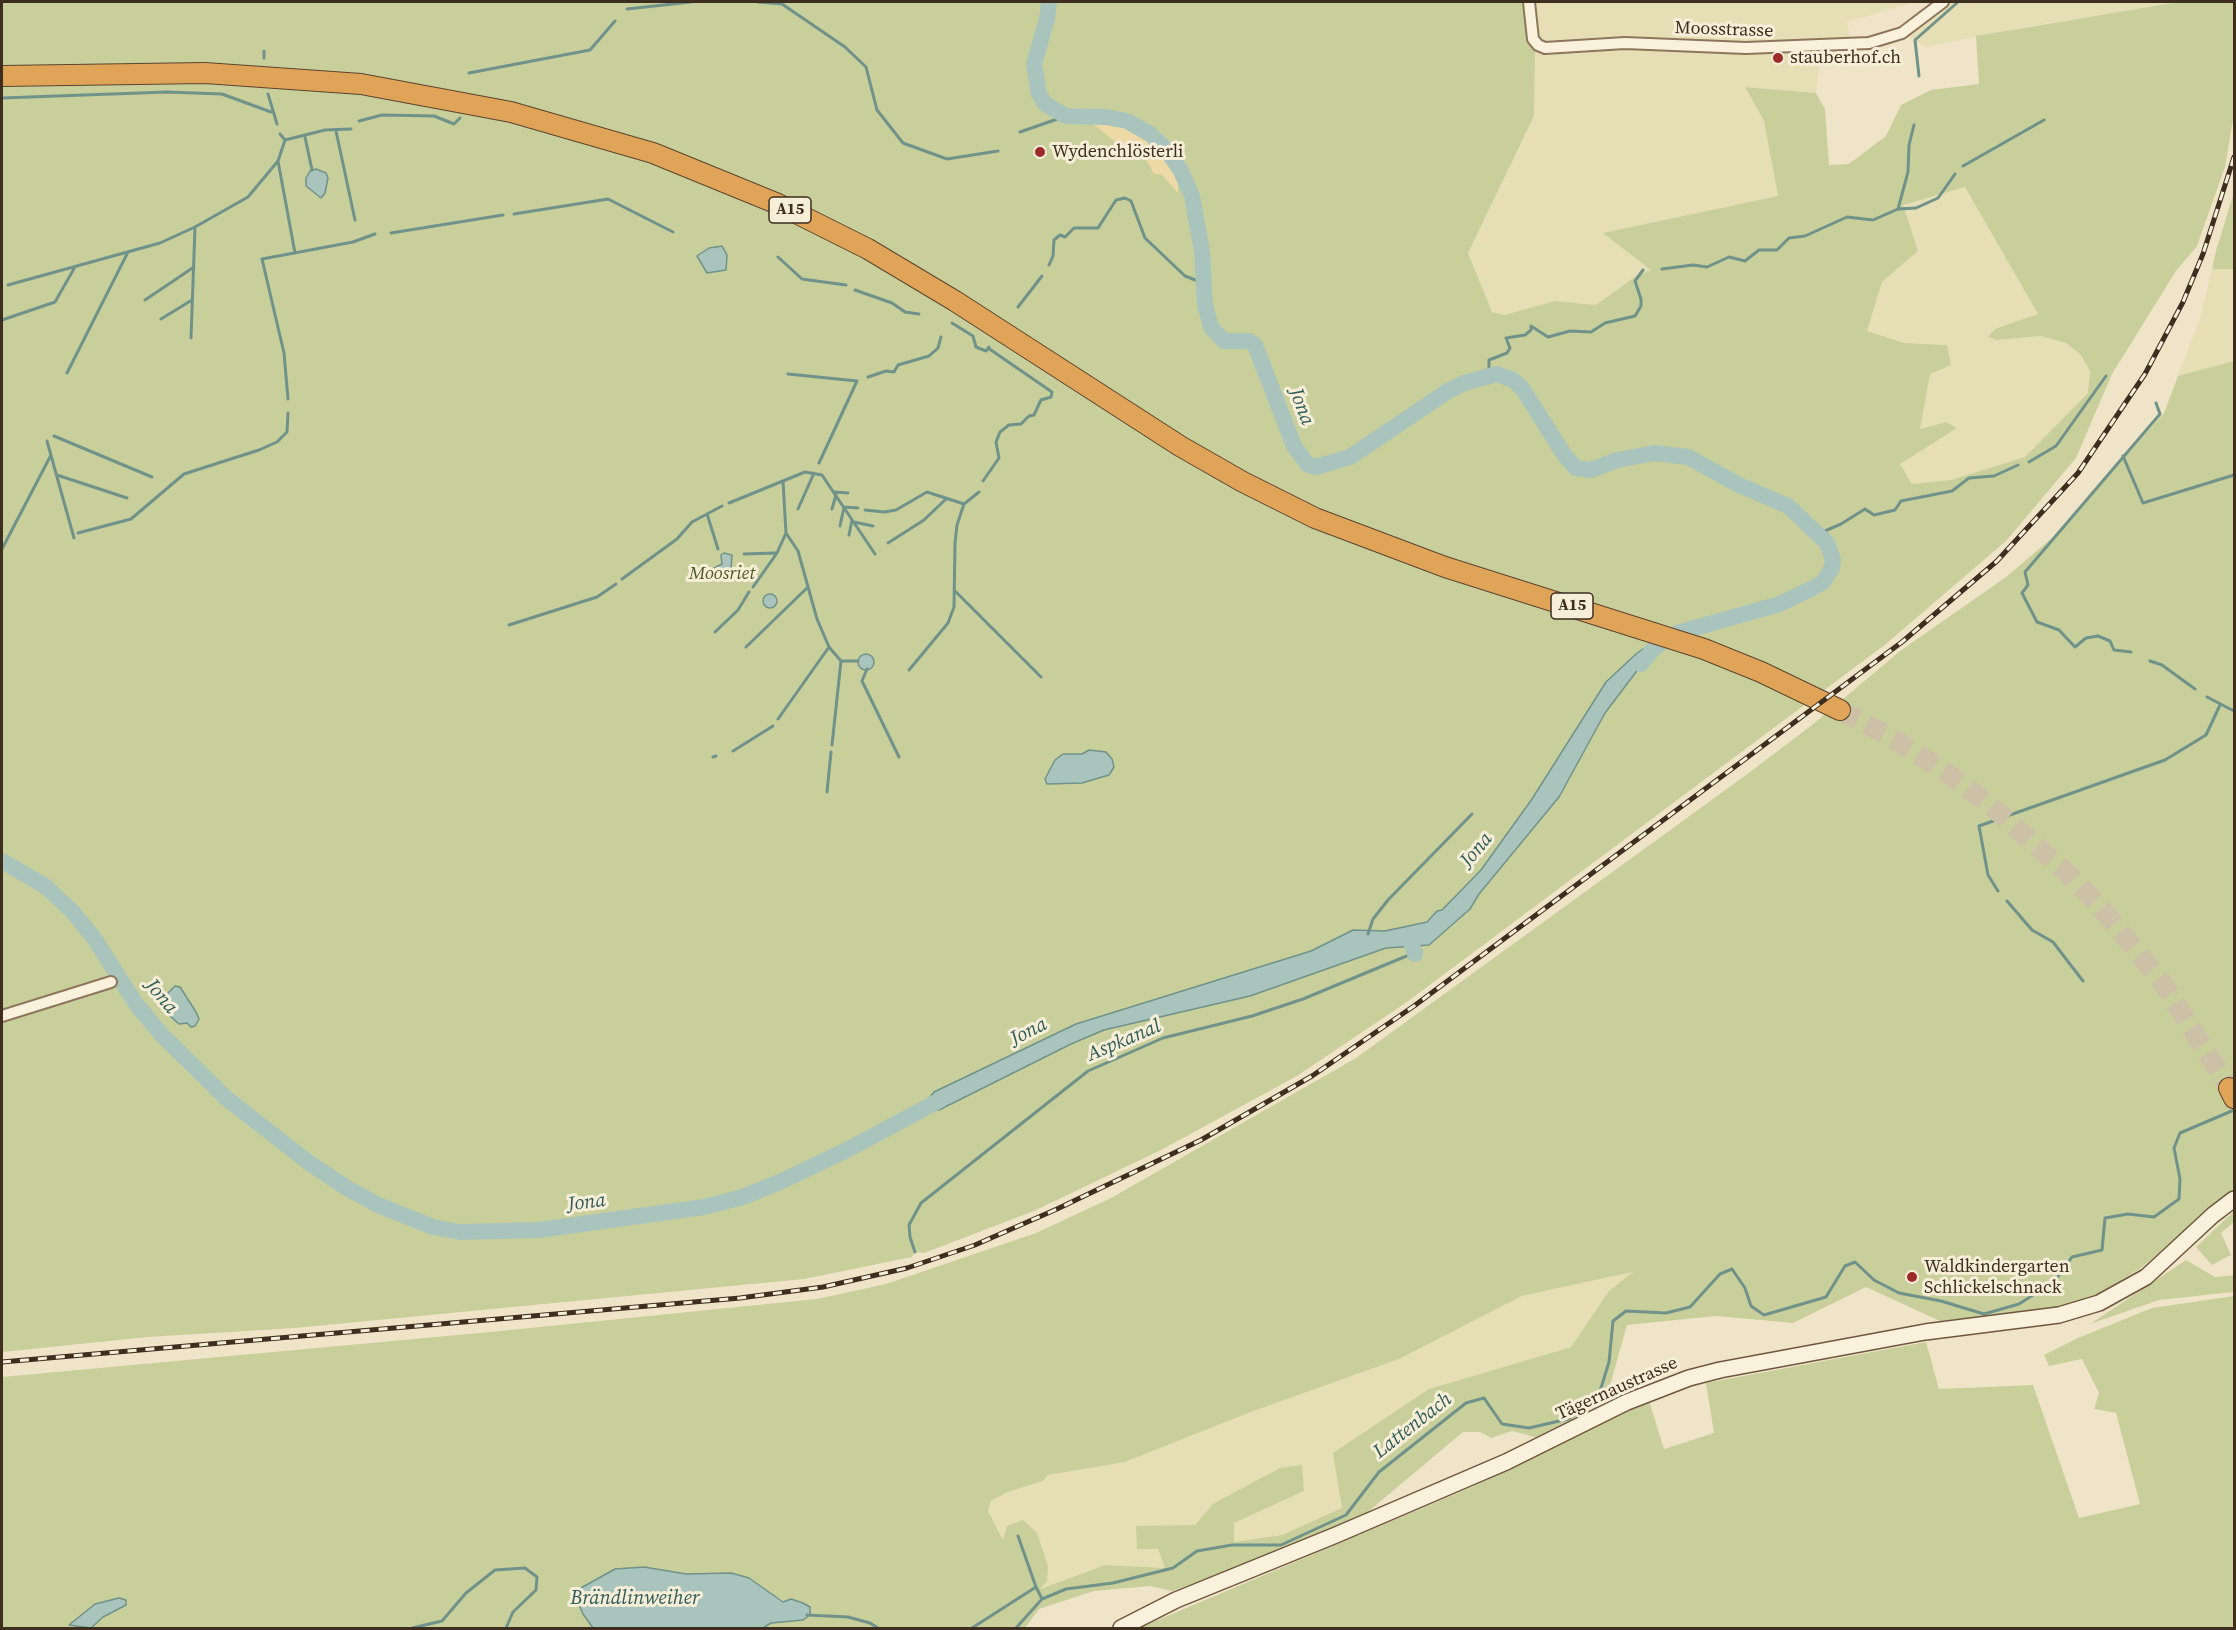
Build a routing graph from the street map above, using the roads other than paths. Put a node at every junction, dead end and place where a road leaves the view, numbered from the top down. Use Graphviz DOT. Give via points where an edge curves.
graph roads {
  1 [pos="1529,2"];
  2 [pos="1943,2"];
  3 [pos="2,76"];
  4 [pos="1840,710"];
  5 [pos="111,982"];
  6 [pos="2,1016"];
  7 [pos="2235,1199"];
  8 [pos="1121,1629"];
  1 -- 2 [label="street, Moosstrasse" via="1533,39 1545,48 1625,43 1746,48 1869,43 1902,33"];
  3 -- 4 [label="highway, A15" via="205,72 362,84 511,112 653,153 778,204 868,249 1180,446 1315,518 1445,567 1719,654"];
  5 -- 6 [label="street"];
  7 -- 8 [label="street, Tägernaustrasse" via="2146,1277 2099,1303 2059,1315 1925,1332 1689,1378 1627,1402 1506,1462 1176,1600"];
}
